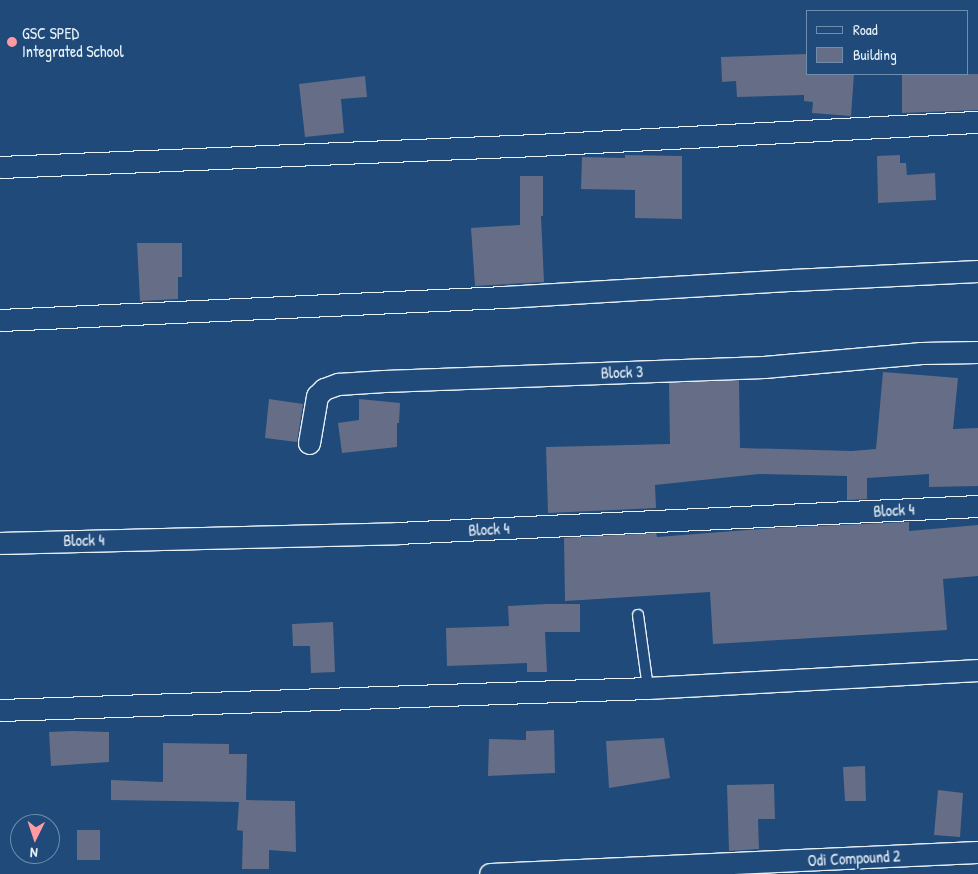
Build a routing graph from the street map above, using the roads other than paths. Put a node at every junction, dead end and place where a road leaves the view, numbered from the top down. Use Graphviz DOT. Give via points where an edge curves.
graph roads {
  1 [pos="978,122"];
  2 [pos="0,167"];
  3 [pos="978,271"];
  4 [pos="0,320"];
  5 [pos="978,352"];
  6 [pos="309,443"];
  7 [pos="978,506"];
  8 [pos="0,542"];
  9 [pos="638,615"];
  10 [pos="978,670"];
  11 [pos="648,688"];
  12 [pos="0,710"];
  13 [pos="978,852"];
  14 [pos="490,874"];
  1 -- 2 [label="street" via="536,145"];
  3 -- 4 [label="street"];
  5 -- 6 [label="street, Block 3" via="921,353 764,367 338,384 324,389 317,396"];
  7 -- 8 [label="street, Block 4" via="397,533"];
  9 -- 11 [label="lane"];
  10 -- 11 [label="street"];
  11 -- 12 [label="street"];
  13 -- 14 [label="street, Odi Compound 2"];
}
